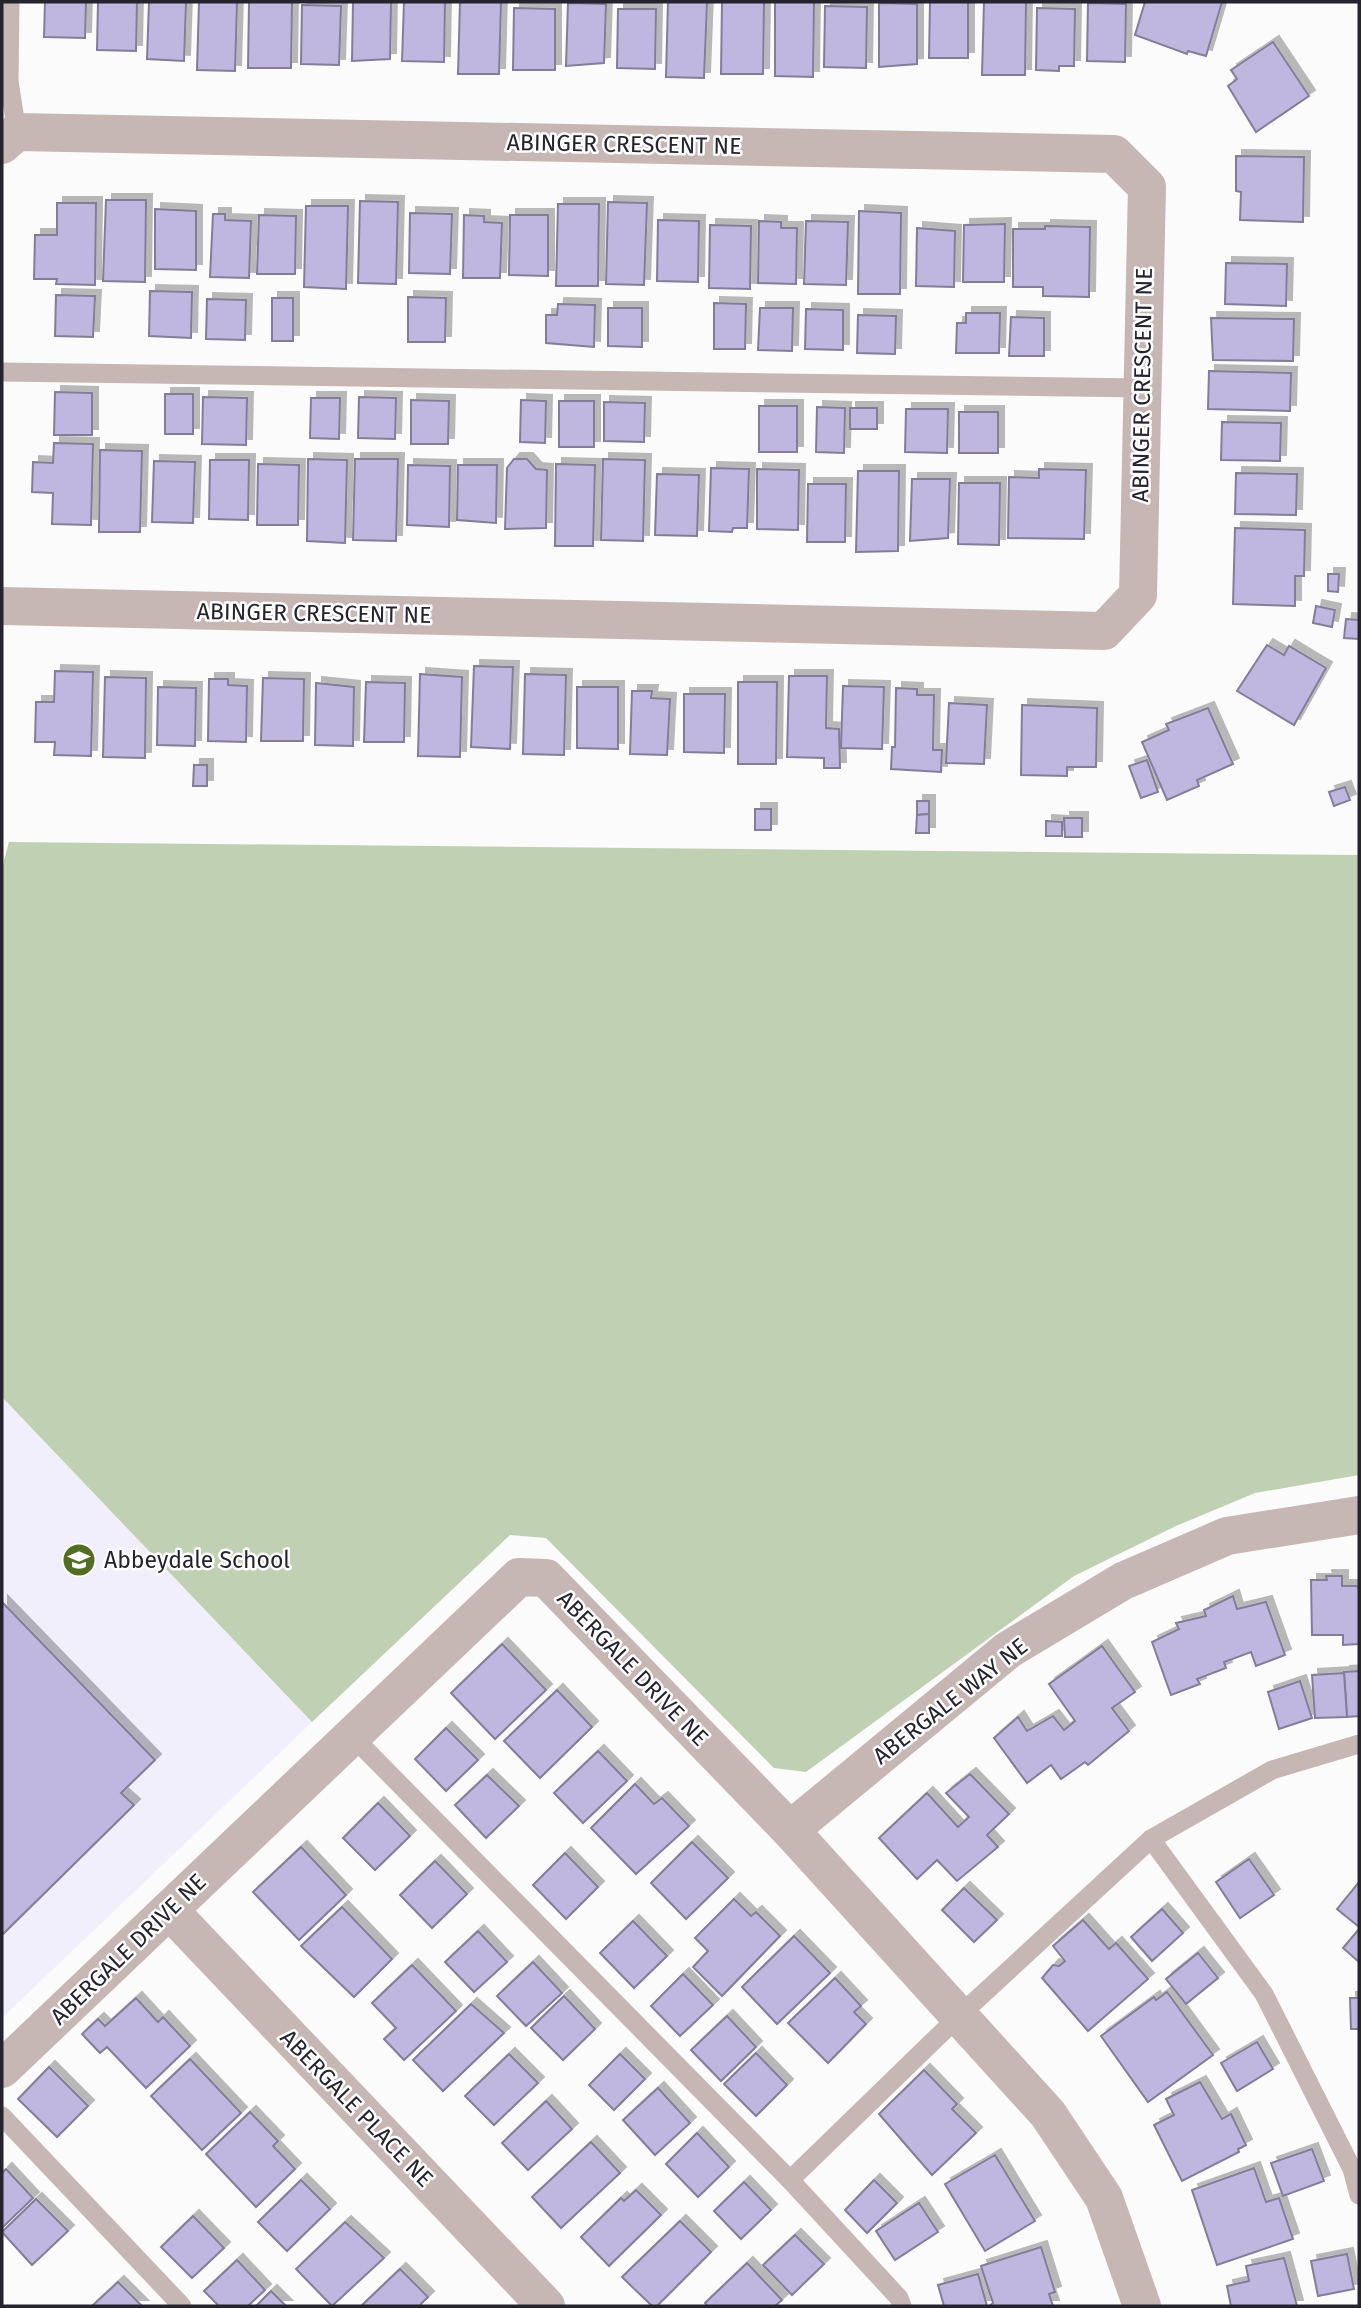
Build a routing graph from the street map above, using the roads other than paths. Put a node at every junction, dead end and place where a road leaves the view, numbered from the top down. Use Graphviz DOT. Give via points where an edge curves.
graph roads {
  1 [pos="10,2"];
  2 [pos="9,138"];
  3 [pos="2,372"];
  4 [pos="1141,388"];
  5 [pos="2,606"];
  6 [pos="1359,1515"];
  7 [pos="352,1736"];
  8 [pos="1359,1744"];
  9 [pos="790,1830"];
  10 [pos="1151,1839"];
  11 [pos="169,1910"];
  12 [pos="959,2016"];
  13 [pos="2,2069"];
  14 [pos="2,2116"];
  15 [pos="790,2180"];
  16 [pos="1359,2195"];
  17 [pos="182,2306"];
  18 [pos="546,2306"];
  19 [pos="902,2306"];
  20 [pos="1142,2306"];
  1 -- 2 [label="lane"];
  2 -- 4 [label="street, ABINGER CRESCENT NE" via="1114,154 1147,187"];
  3 -- 4 [label="lane"];
  4 -- 5 [label="street, ABINGER CRESCENT NE" via="1138,595 1104,631"];
  6 -- 9 [label="street, ABERGALE WAY NE" via="1227,1536 1123,1581 1008,1650"];
  7 -- 9 [label="street, ABERGALE DRIVE NE" via="519,1577 546,1578"];
  7 -- 11 [label="street, ABERGALE DRIVE NE"];
  7 -- 15 [label="lane"];
  8 -- 10 [label="lane" via="1272,1770"];
  9 -- 12 [label="street, ABERGALE DRIVE NE"];
  10 -- 12 [label="lane"];
  10 -- 16 [label="lane" via="1264,1994 1352,2169"];
  11 -- 13 [label="street, ABERGALE DRIVE NE"];
  11 -- 18 [label="street, ABERGALE PLACE NE"];
  12 -- 15 [label="lane"];
  12 -- 20 [label="street, ABERGALE DRIVE NE" via="1048,2114 1104,2198"];
  14 -- 17 [label="lane"];
  15 -- 19 [label="lane"];
}
